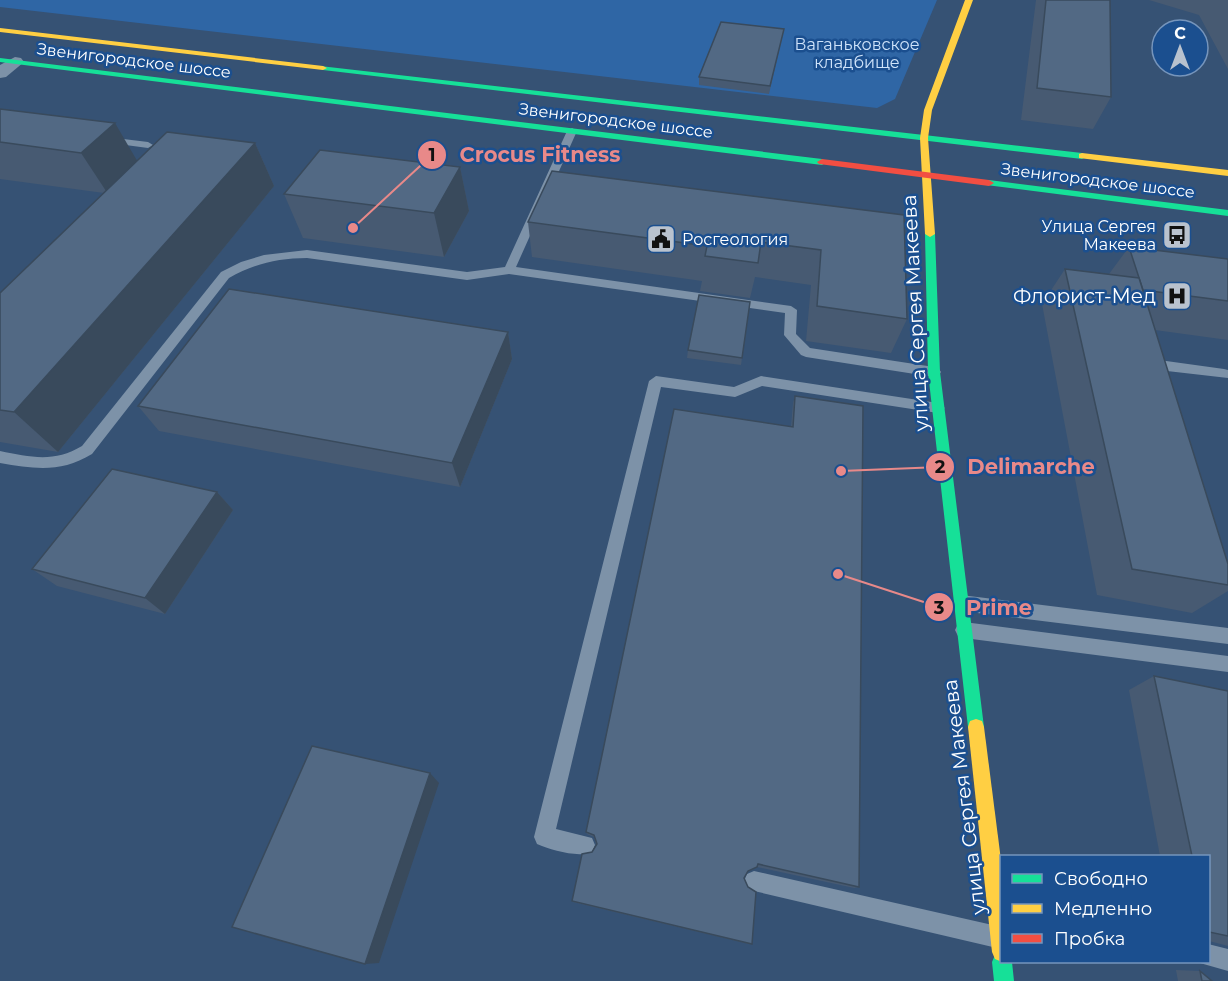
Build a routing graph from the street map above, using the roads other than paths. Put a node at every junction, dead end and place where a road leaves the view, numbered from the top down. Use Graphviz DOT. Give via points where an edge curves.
graph roads {
  1 [pos="969,0"];
  2 [pos="0,30"];
  3 [pos="8,61"];
  4 [pos="0,73"];
  5 [pos="572,131"];
  6 [pos="91,138"];
  7 [pos="924,138"];
  8 [pos="148,145"];
  9 [pos="1228,173"];
  10 [pos="926,175"];
  11 [pos="1228,213"];
  12 [pos="508,270"];
  13 [pos="934,372"];
  14 [pos="1224,374"];
  15 [pos="1166,388"];
  16 [pos="938,408"];
  17 [pos="0,457"];
  18 [pos="961,603"];
  19 [pos="964,630"];
  20 [pos="1228,636"];
  21 [pos="1228,664"];
  22 [pos="585,845"];
  23 [pos="754,881"];
  24 [pos="1000,936"];
  25 [pos="1000,945"];
  26 [pos="1210,955"];
  27 [pos="1228,960"];
  28 [pos="1002,963"];
  29 [pos="1004,981"];
  1 -- 7 [label="main road, улица Сергея Макеева" via="928,110"];
  2 -- 7 [label="main road, Звенигородское шоссе"];
  3 -- 4 [label="street"];
  3 -- 5 [label="main road, Звенигородское шоссе"];
  5 -- 10 [label="main road, Звенигородское шоссе"];
  5 -- 12 [label="lane"];
  6 -- 8 [label="lane"];
  7 -- 9 [label="main road, Звенигородское шоссе"];
  7 -- 10 [label="main road, улица Сергея Макеева"];
  10 -- 11 [label="main road, Звенигородское шоссе"];
  10 -- 13 [label="main road, улица Сергея Макеева"];
  12 -- 13 [label="lane" via="791,310 790,335 806,352"];
  12 -- 17 [label="lane" via="467,276 307,254 258,259 225,275 87,450 62,464"];
  13 -- 16 [label="main road, улица Сергея Макеева"];
  14 -- 15 [label="lane" via="1159,365"];
  16 -- 18 [label="main road, улица Сергея Макеева"];
  16 -- 22 [label="lane" via="761,381 735,392 656,381 544,837"];
  18 -- 19 [label="main road, улица Сергея Макеева"];
  18 -- 20 [label="lane"];
  19 -- 21 [label="lane"];
  19 -- 24 [label="main road, улица Сергея Макеева"];
  23 -- 25 [label="lane"];
  26 -- 27 [label="lane"];
  28 -- 29 [label="main road"];
}
